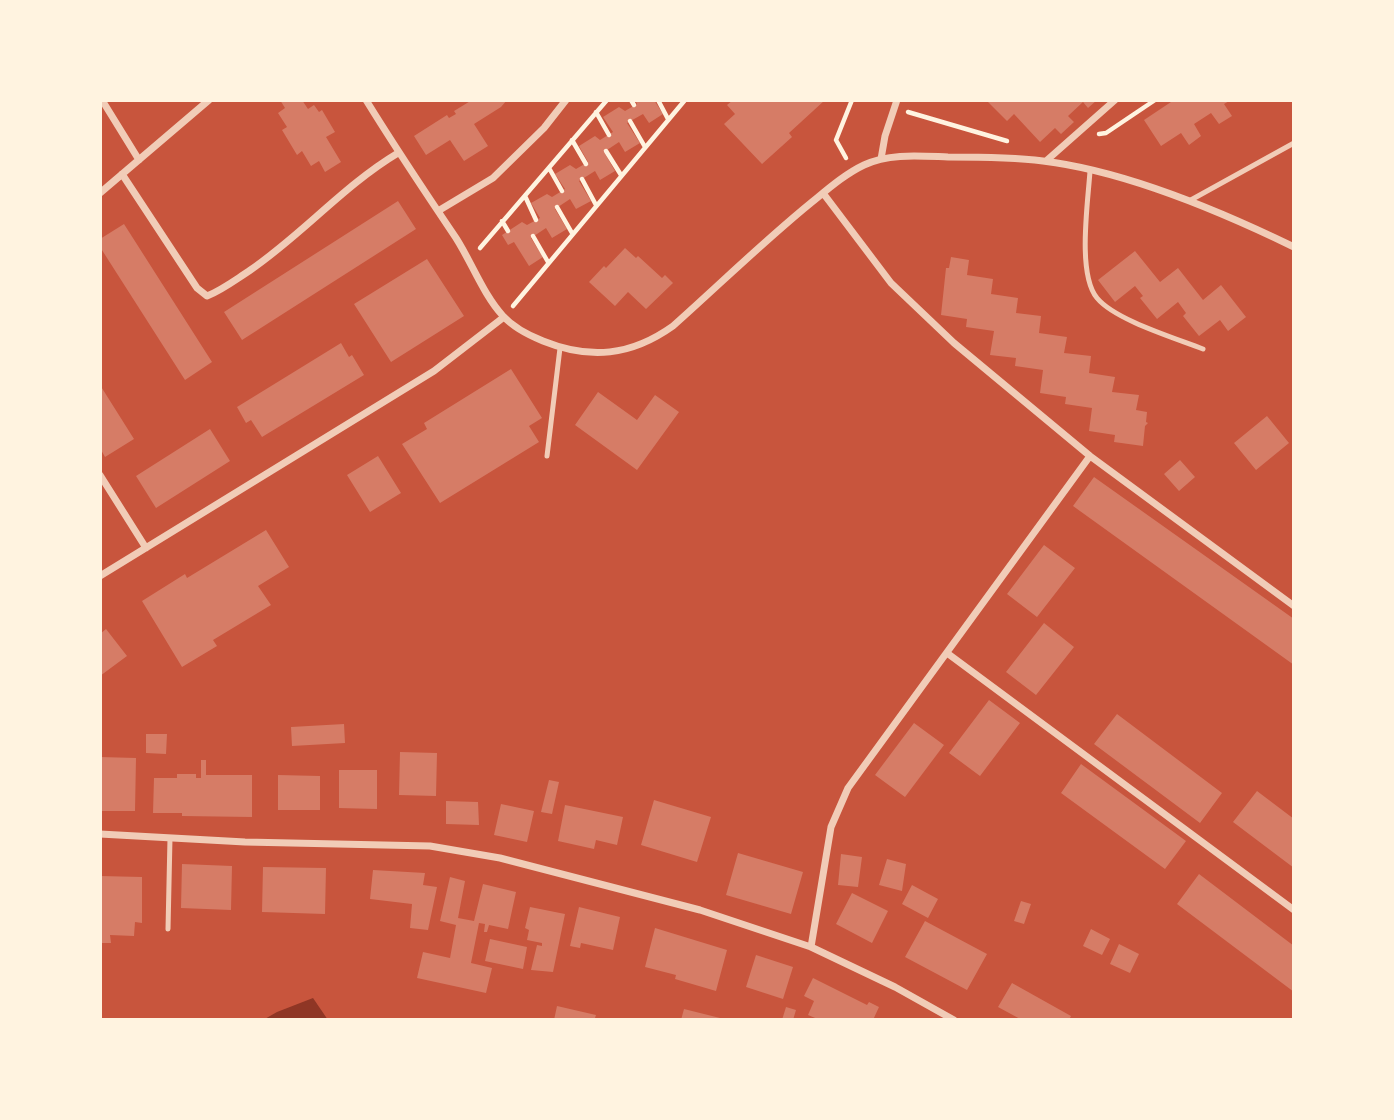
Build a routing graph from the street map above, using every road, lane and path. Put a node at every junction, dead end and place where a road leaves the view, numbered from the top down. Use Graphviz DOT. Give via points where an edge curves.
graph roads {
  1 [pos="102,100"];
  2 [pos="209,100"];
  3 [pos="366,100"];
  4 [pos="566,100"];
  5 [pos="607,100"];
  6 [pos="658,100"];
  7 [pos="685,100"];
  8 [pos="852,100"];
  9 [pos="897,100"];
  10 [pos="1115,100"];
  11 [pos="596,112"];
  12 [pos="893,112"];
  13 [pos="668,119"];
  14 [pos="630,121"];
  15 [pos="609,135"];
  16 [pos="572,140"];
  17 [pos="1294,143"];
  18 [pos="1016,144"];
  19 [pos="645,147"];
  20 [pos="606,150"];
  21 [pos="398,153"];
  22 [pos="881,159"];
  23 [pos="139,160"];
  24 [pos="1046,162"];
  25 [pos="586,163"];
  26 [pos="549,168"];
  27 [pos="856,169"];
  28 [pos="1090,171"];
  29 [pos="122,174"];
  30 [pos="621,175"];
  31 [pos="582,179"];
  32 [pos="562,191"];
  33 [pos="100,193"];
  34 [pos="822,193"];
  35 [pos="524,197"];
  36 [pos="1189,201"];
  37 [pos="596,205"];
  38 [pos="557,207"];
  39 [pos="438,212"];
  40 [pos="536,220"];
  41 [pos="502,221"];
  42 [pos="508,231"];
  43 [pos="572,233"];
  44 [pos="533,236"];
  45 [pos="1294,247"];
  46 [pos="470,260"];
  47 [pos="548,262"];
  48 [pos="518,299"];
  49 [pos="504,317"];
  50 [pos="560,348"];
  51 [pos="1203,349"];
  52 [pos="547,456"];
  53 [pos="1090,456"];
  54 [pos="100,475"];
  55 [pos="145,548"];
  56 [pos="100,576"];
  57 [pos="1294,606"];
  58 [pos="947,653"];
  59 [pos="100,834"];
  60 [pos="170,838"];
  61 [pos="1294,910"];
  62 [pos="168,929"];
  63 [pos="811,947"];
  64 [pos="954,1020"];
  1 -- 23 [label="street"];
  2 -- 23 [label="street"];
  3 -- 21 [label="street"];
  4 -- 39 [label="street" via="493,178"];
  5 -- 11 [label="path"];
  6 -- 13 [label="path"];
  7 -- 13 [label="path"];
  8 -- 27 [label="path" via="836,140"];
  9 -- 12 [label="street"];
  10 -- 24 [label="street"];
  11 -- 15 [label="path"];
  11 -- 16 [label="path"];
  12 -- 18 [label="path" via="905,111"];
  12 -- 22 [label="street"];
  13 -- 19 [label="path"];
  14 -- 19 [label="path"];
  16 -- 25 [label="path"];
  16 -- 26 [label="path"];
  17 -- 36 [label="lane"];
  19 -- 30 [label="path"];
  20 -- 30 [label="path"];
  21 -- 29 [label="street" via="350,186 278,251 207,296 197,288"];
  21 -- 39 [label="street"];
  22 -- 24 [label="street" via="915,156"];
  22 -- 27 [label="street"];
  23 -- 29 [label="street"];
  24 -- 28 [label="street"];
  26 -- 32 [label="path"];
  26 -- 35 [label="path"];
  27 -- 34 [label="street"];
  28 -- 36 [label="street"];
  28 -- 51 [label="lane" via="1085,262 1097,298 1121,316"];
  29 -- 33 [label="street"];
  30 -- 37 [label="path"];
  31 -- 37 [label="path"];
  34 -- 50 [label="street" via="659,336 607,353"];
  34 -- 53 [label="street" via="891,283 921,314"];
  35 -- 40 [label="path"];
  35 -- 41 [label="path"];
  36 -- 45 [label="street"];
  37 -- 43 [label="path"];
  38 -- 43 [label="path"];
  39 -- 46 [label="street"];
  41 -- 42 [label="path"];
  41 -- 46 [label="path"];
  43 -- 47 [label="path"];
  44 -- 47 [label="path"];
  46 -- 49 [label="street"];
  47 -- 48 [label="path"];
  49 -- 50 [label="street" via="519,330"];
  49 -- 55 [label="street" via="434,371"];
  50 -- 52 [label="lane"];
  53 -- 57 [label="street"];
  53 -- 58 [label="street"];
  54 -- 55 [label="street"];
  55 -- 56 [label="street"];
  58 -- 61 [label="street"];
  58 -- 63 [label="street" via="848,788 838,809"];
  59 -- 60 [label="street"];
  60 -- 62 [label="lane"];
  60 -- 63 [label="street" via="430,846 637,892"];
  63 -- 64 [label="street"];
}
